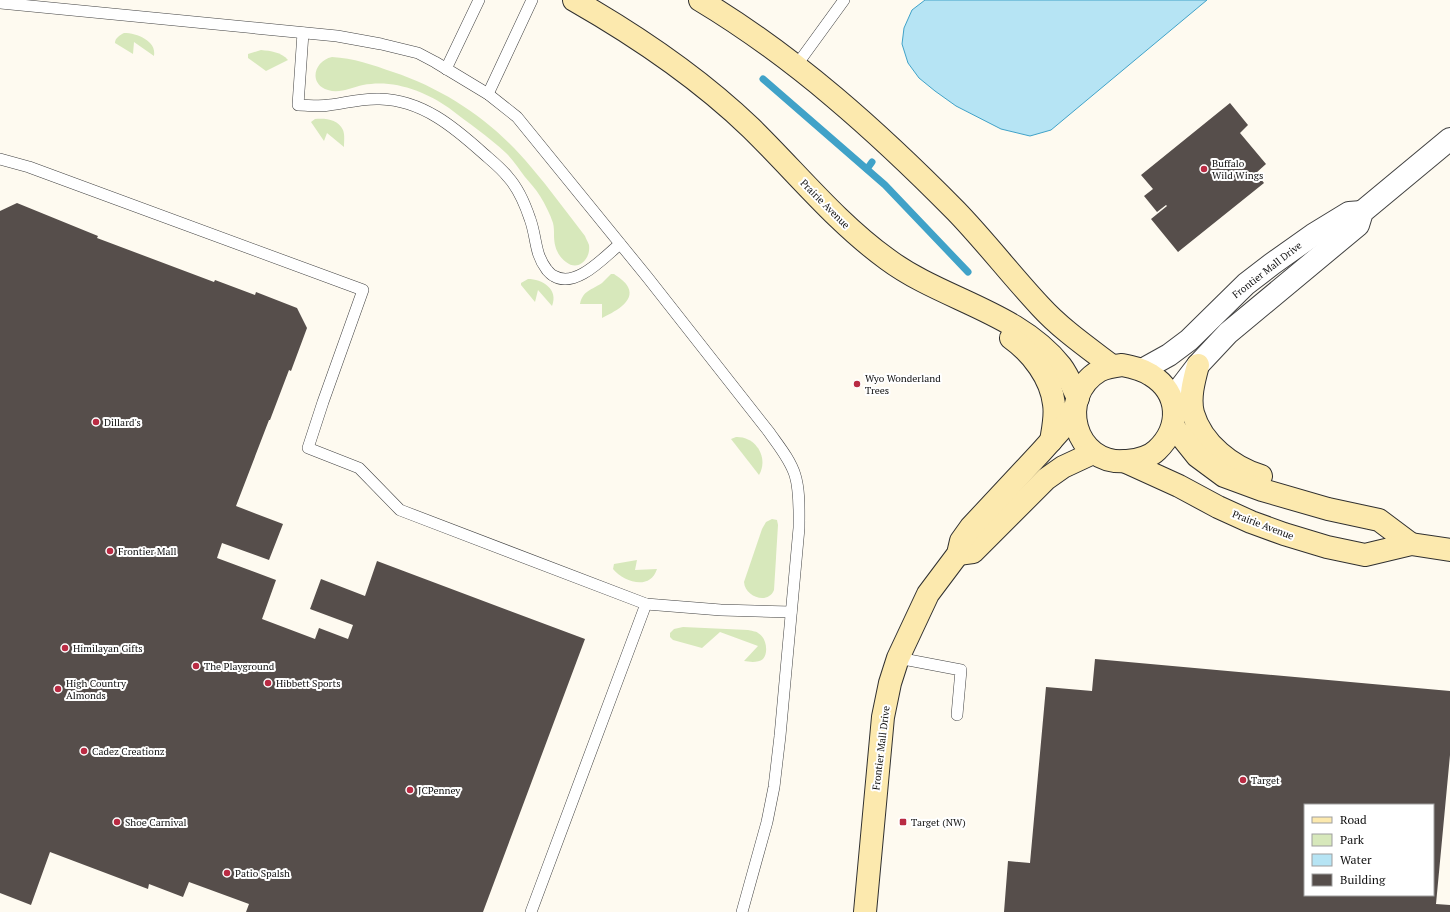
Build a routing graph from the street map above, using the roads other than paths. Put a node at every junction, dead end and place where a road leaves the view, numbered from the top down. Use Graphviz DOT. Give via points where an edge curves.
graph roads {
  1 [pos="479,0"];
  2 [pos="532,0"];
  3 [pos="574,0"];
  4 [pos="700,0"];
  5 [pos="844,0"];
  6 [pos="0,3"];
  7 [pos="304,33"];
  8 [pos="796,66"];
  9 [pos="446,69"];
  10 [pos="488,94"];
  11 [pos="1450,139"];
  12 [pos="0,159"];
  13 [pos="1362,212"];
  14 [pos="620,244"];
  15 [pos="974,305"];
  16 [pos="1198,365"];
  17 [pos="1112,366"];
  18 [pos="1142,370"];
  19 [pos="1172,399"];
  20 [pos="1077,406"];
  21 [pos="1173,426"];
  22 [pos="1051,441"];
  23 [pos="1093,453"];
  24 [pos="1124,461"];
  25 [pos="1379,520"];
  26 [pos="1411,544"];
  27 [pos="1450,550"];
  28 [pos="958,554"];
  29 [pos="646,604"];
  30 [pos="791,612"];
  31 [pos="898,658"];
  32 [pos="957,715"];
  33 [pos="531,912"];
  34 [pos="742,912"];
  35 [pos="865,912"];
  1 -- 9 [label="lane"];
  2 -- 10 [label="lane"];
  3 -- 15 [label="street, Prairie Avenue" via="667,59 714,95 750,127 854,232 888,260 924,282"];
  4 -- 8 [label="street"];
  5 -- 8 [label="lane"];
  6 -- 7 [label="lane"];
  7 -- 9 [label="lane" via="337,36 388,46 418,54"];
  7 -- 14 [label="lane" via="298,105 327,106 380,99 404,102 437,116 466,138 508,177 530,219 538,256 552,276 572,279 588,271"];
  8 -- 17 [label="street" via="845,106 956,211 1041,307 1077,340"];
  9 -- 10 [label="lane"];
  10 -- 14 [label="lane" via="517,117"];
  11 -- 13 [label="street, Frontier Mall Drive"];
  12 -- 29 [label="lane" via="29,166 362,290 308,448 359,468 400,510"];
  13 -- 16 [label="street, Frontier Mall Drive" via="1358,225 1228,333"];
  13 -- 18 [label="street, Frontier Mall Drive" via="1349,213 1272,264 1246,284 1189,340"];
  14 -- 30 [label="lane" via="769,432 792,468 798,500 799,528"];
  15 -- 20 [label="street, Prairie Avenue" via="1023,331 1046,349 1063,368"];
  15 -- 22 [label="street" via="996,327 1018,343 1044,374 1054,405 1055,420"];
  16 -- 19 [label="street, Frontier Mall Drive"];
  16 -- 25 [label="street" via="1192,396 1193,413 1201,431 1225,457 1256,474 1354,504"];
  17 -- 18 [label="street" via="1122,365"];
  17 -- 20 [label="street" via="1100,370 1085,383"];
  18 -- 19 [label="street" via="1159,381"];
  19 -- 21 [label="street"];
  20 -- 22 [label="street, Frontier Mall Drive"];
  20 -- 23 [label="street" via="1076,423 1081,438"];
  21 -- 24 [label="street" via="1166,440 1155,452 1147,457"];
  21 -- 25 [label="street, Prairie Avenue" via="1197,456 1224,476 1328,509"];
  22 -- 28 [label="street, Frontier Mall Drive" via="971,527 960,541"];
  23 -- 24 [label="street" via="1111,460"];
  23 -- 28 [label="street" via="1063,467 1046,479 973,552"];
  24 -- 26 [label="street, Prairie Avenue" via="1251,522 1326,547 1365,554"];
  25 -- 26 [label="street, Prairie Avenue"];
  26 -- 27 [label="street, Prairie Avenue"];
  28 -- 31 [label="street, Frontier Mall Drive" via="928,594"];
  29 -- 30 [label="lane"];
  29 -- 33 [label="lane"];
  30 -- 34 [label="lane" via="774,787"];
  31 -- 32 [label="lane" via="961,670"];
  31 -- 35 [label="street, Frontier Mall Drive" via="882,718"];
}
